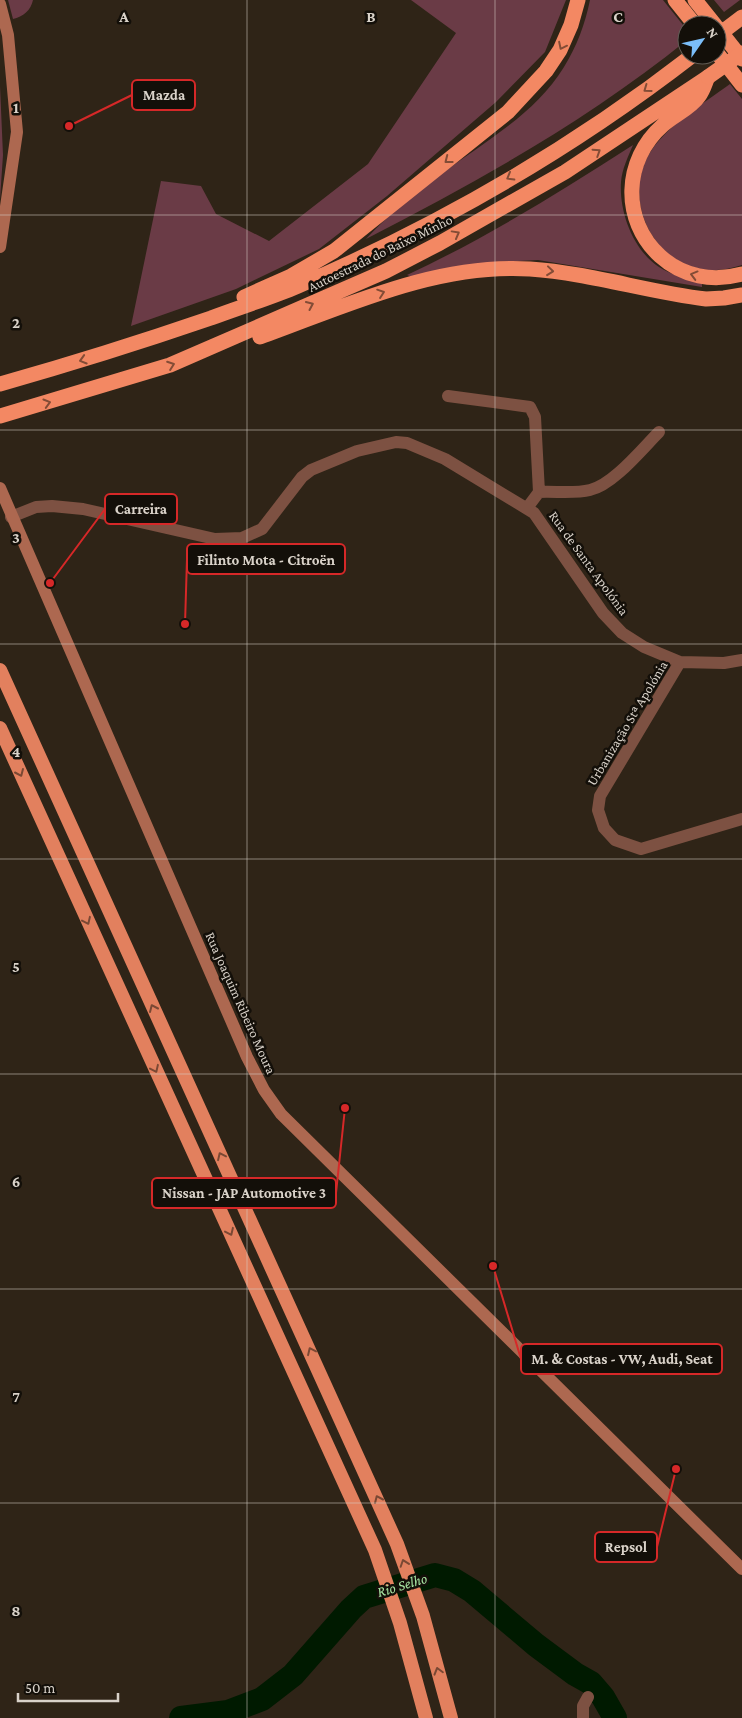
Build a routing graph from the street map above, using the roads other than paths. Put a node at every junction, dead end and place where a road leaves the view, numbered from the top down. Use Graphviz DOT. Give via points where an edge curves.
graph roads {
  1 [pos="578,0"];
  2 [pos="675,0"];
  3 [pos="695,0"];
  4 [pos="0,4"];
  5 [pos="687,15"];
  6 [pos="707,15"];
  7 [pos="742,17"];
  8 [pos="727,28"];
  9 [pos="0,38"];
  10 [pos="727,40"];
  11 [pos="742,53"];
  12 [pos="742,59"];
  13 [pos="680,65"];
  14 [pos="726,65"];
  15 [pos="13,70"];
  16 [pos="708,77"];
  17 [pos="742,85"];
  18 [pos="0,247"];
  19 [pos="742,274"];
  20 [pos="742,295"];
  21 [pos="167,333"];
  22 [pos="202,353"];
  23 [pos="0,384"];
  24 [pos="448,396"];
  25 [pos="0,416"];
  26 [pos="659,432"];
  27 [pos="0,488"];
  28 [pos="539,492"];
  29 [pos="527,508"];
  30 [pos="14,522"];
  31 [pos="742,660"];
  32 [pos="680,662"];
  33 [pos="0,670"];
  34 [pos="0,728"];
  35 [pos="742,819"];
  36 [pos="740,1563"];
  37 [pos="588,1697"];
  38 [pos="426,1718"];
  39 [pos="451,1718"];
  40 [pos="583,1718"];
  1 -- 21 [label="highway, one-way" via="560,50 546,71 508,112 379,216 313,264"];
  2 -- 5 [label="highway"];
  3 -- 6 [label="highway"];
  4 -- 15 [label="main road"];
  7 -- 8 [label="highway, bridge"];
  9 -- 15 [label="main road"];
  10 -- 12 [label="highway"];
  11 -- 16 [label="highway, Autoestrada do Baixo Minho, bridge"];
  13 -- 21 [label="highway, Autoestrada do Baixo Minho, one-way" via="584,132 449,212 297,286"];
  14 -- 17 [label="highway"];
  15 -- 18 [label="main road" via="17,132"];
  19 -- 16 [label="highway, one-way" via="710,279 687,273 667,262 652,249 632,209 631,182 637,160 662,125 699,97"];
  22 -- 16 [label="highway, Autoestrada do Baixo Minho, one-way" via="338,293 449,238 565,172"];
  22 -- 20 [label="highway, one-way" via="258,338 394,289 477,272 529,269 593,277 684,296 724,298"];
  21 -- 23 [label="highway, Autoestrada do Baixo Minho, one-way"];
  25 -- 22 [label="highway, Autoestrada do Baixo Minho, one-way" via="141,376"];
  24 -- 28 [label="street" via="530,407 534,417"];
  26 -- 28 [label="street" via="616,475 598,487"];
  27 -- 30 [label="main road, Rua Joaquim Ribeiro Moura"];
  28 -- 29 [label="street"];
  29 -- 30 [label="street, Rua de Santa Apolónia" via="445,459 396,442 349,454 311,470 262,529 242,538 215,539 82,509 52,506 36,507"];
  29 -- 32 [label="street, Rua de Santa Apolónia" via="534,513 603,612 622,633 644,647"];
  30 -- 36 [label="main road, Rua Joaquim Ribeiro Moura" via="247,1057 281,1114"];
  31 -- 32 [label="street, Rua de Santa Apolónia"];
  32 -- 35 [label="street, Urbanização Stª Apolónia" via="600,796 598,810 604,828 615,840 641,848"];
  39 -- 33 [label="highway, one-way" via="423,1616 398,1544"];
  34 -- 38 [label="highway, one-way" via="375,1550 400,1623"];
  37 -- 40 [label="street" via="583,1706"];
}
